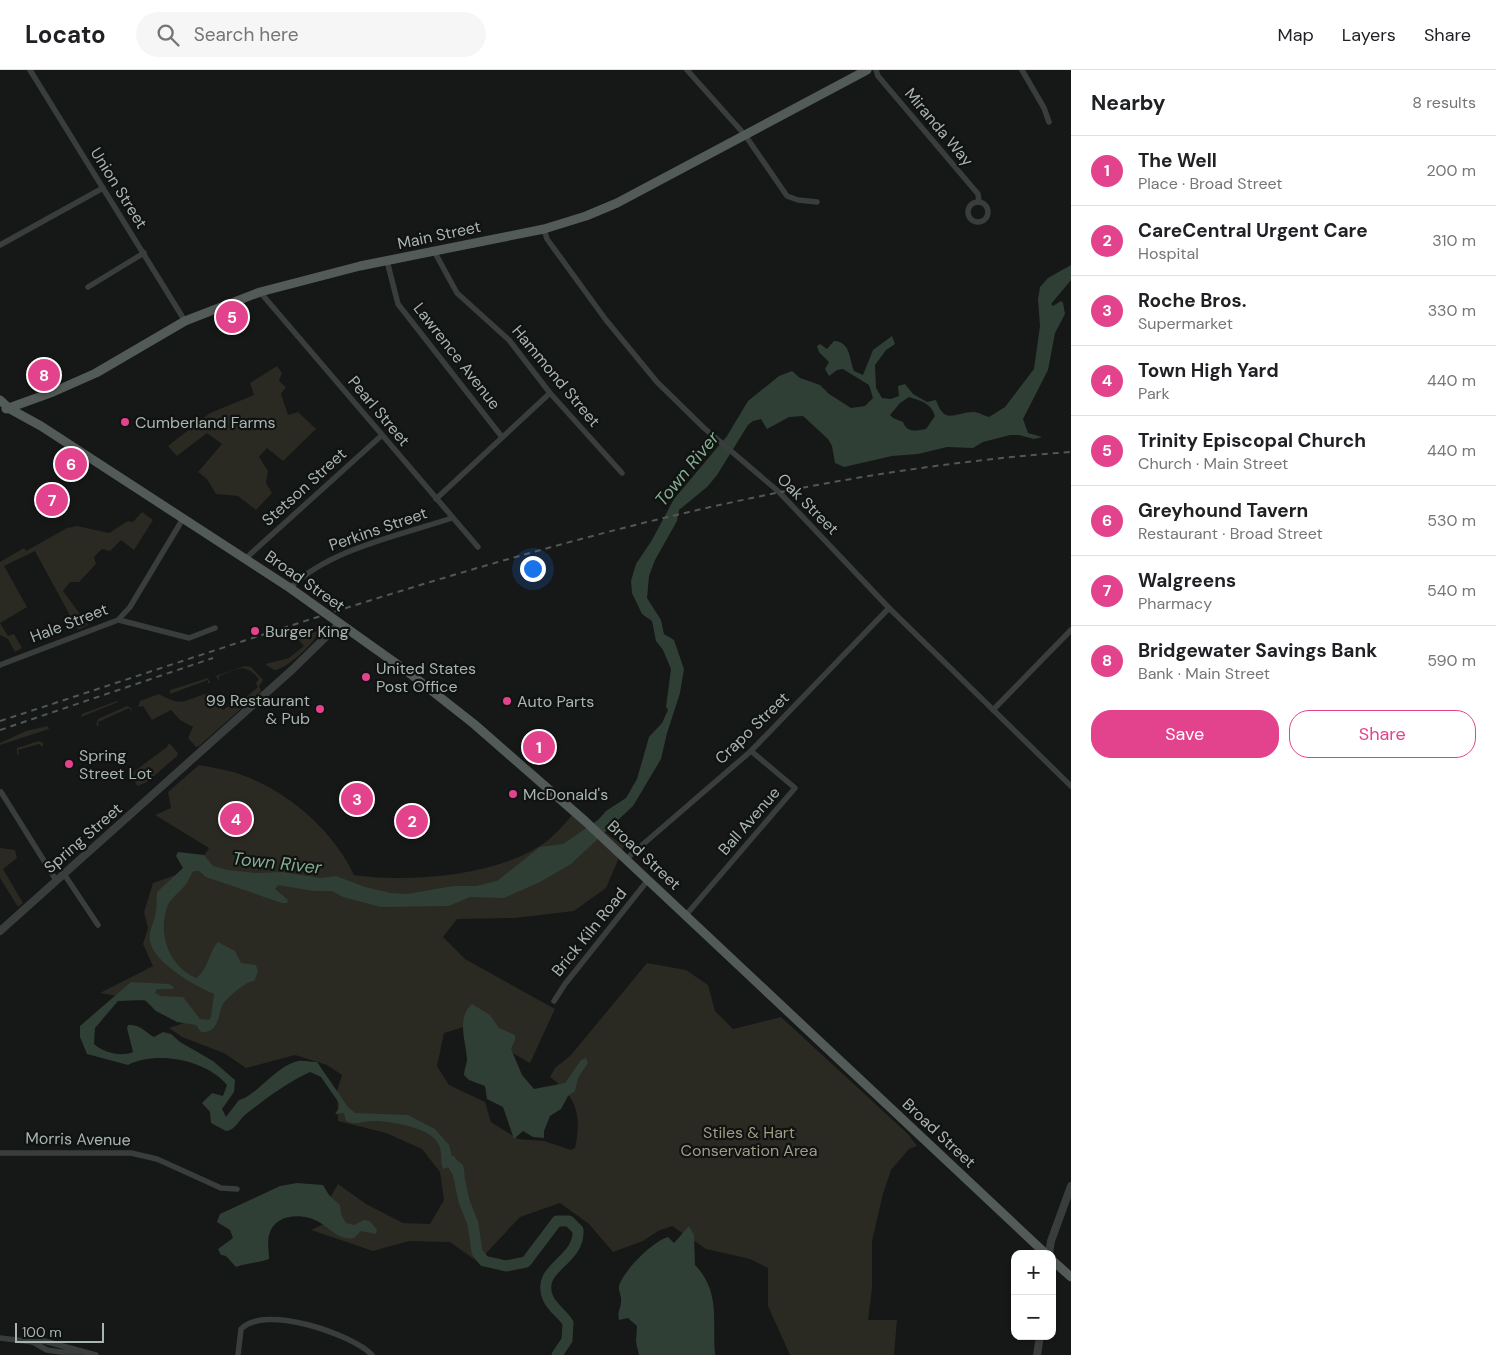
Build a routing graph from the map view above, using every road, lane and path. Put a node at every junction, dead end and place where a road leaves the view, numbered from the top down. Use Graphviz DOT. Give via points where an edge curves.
graph roads {
  1 [pos="30,70"];
  2 [pos="687,70"];
  3 [pos="866,70"];
  4 [pos="876,70"];
  5 [pos="1022,70"];
  6 [pos="1049,122"];
  7 [pos="745,136"];
  8 [pos="103,188"];
  9 [pos="817,202"];
  10 [pos="978,202"];
  11 [pos="544,229"];
  12 [pos="0,245"];
  13 [pos="434,251"];
  14 [pos="144,253"];
  15 [pos="387,261"];
  16 [pos="88,287"];
  17 [pos="260,292"];
  18 [pos="186,321"];
  19 [pos="550,393"];
  20 [pos="0,400"];
  21 [pos="5,408"];
  22 [pos="381,436"];
  23 [pos="502,437"];
  24 [pos="622,473"];
  25 [pos="436,499"];
  26 [pos="184,517"];
  27 [pos="452,518"];
  28 [pos="478,547"];
  29 [pos="246,558"];
  30 [pos="290,588"];
  31 [pos="889,608"];
  32 [pos="119,620"];
  33 [pos="340,624"];
  34 [pos="215,628"];
  35 [pos="1071,630"];
  36 [pos="0,665"];
  37 [pos="993,710"];
  38 [pos="751,751"];
  39 [pos="1071,786"];
  40 [pos="1,792"];
  41 [pos="626,859"];
  42 [pos="64,874"];
  43 [pos="56,880"];
  44 [pos="648,880"];
  45 [pos="686,915"];
  46 [pos="98,925"];
  47 [pos="0,931"];
  48 [pos="554,1001"];
  49 [pos="0,1152"];
  50 [pos="1071,1186"];
  51 [pos="238,1190"];
  52 [pos="1044,1250"];
  53 [pos="1049,1250"];
  54 [pos="1056,1264"];
  55 [pos="1071,1277"];
  56 [pos="0,1338"];
  57 [pos="1039,1340"];
  58 [pos="96,1355"];
  59 [pos="238,1355"];
  60 [pos="372,1355"];
  61 [pos="1037,1355"];
  1 -- 8 [label="street, Union Street"];
  2 -- 7 [label="street"];
  3 -- 7 [label="main road, Main Street"];
  4 -- 10 [label="street, Miranda Way" via="978,194"];
  5 -- 6 [label="street"];
  7 -- 9 [label="street" via="787,196"];
  7 -- 11 [label="main road, Main Street" via="617,203"];
  8 -- 12 [label="street"];
  8 -- 14 [label="street, Union Street"];
  11 -- 13 [label="main road, Main Street"];
  11 -- 31 [label="street, Oak Street" via="606,320 657,382 779,492"];
  13 -- 15 [label="main road, Main Street"];
  13 -- 19 [label="street, Hammond Street" via="456,293 509,340"];
  14 -- 16 [label="street"];
  14 -- 18 [label="street, Union Street"];
  15 -- 17 [label="main road, Main Street"];
  15 -- 23 [label="street, Lawrence Avenue" via="398,304"];
  17 -- 18 [label="main road, Main Street"];
  17 -- 22 [label="street, Pearl Street"];
  18 -- 21 [label="main road, Main Street" via="96,373"];
  19 -- 23 [label="street"];
  19 -- 24 [label="street, Hammond Street"];
  20 -- 21 [label="main road, Broad Street"];
  21 -- 26 [label="main road, Broad Street" via="41,426"];
  22 -- 25 [label="street, Pearl Street"];
  22 -- 29 [label="street, Stetson Street"];
  23 -- 25 [label="street"];
  25 -- 27 [label="street, Pearl Street"];
  26 -- 29 [label="main road, Broad Street"];
  26 -- 32 [label="street, Hale Street"];
  27 -- 28 [label="street, Pearl Street"];
  27 -- 30 [label="street, Perkins Street" via="339,556"];
  29 -- 30 [label="main road, Broad Street"];
  30 -- 33 [label="main road, Broad Street"];
  31 -- 37 [label="street, Oak Street"];
  31 -- 38 [label="street, Crapo Street"];
  32 -- 34 [label="street" via="189,638"];
  32 -- 36 [label="street, Hale Street"];
  33 -- 41 [label="main road, Broad Street" via="463,715"];
  33 -- 42 [label="street, Spring Street"];
  35 -- 37 [label="street"];
  37 -- 39 [label="street, Oak Street"];
  38 -- 41 [label="street, Crapo Street"];
  38 -- 45 [label="street, Ball Avenue" via="795,788"];
  40 -- 43 [label="street"];
  41 -- 44 [label="main road, Broad Street"];
  42 -- 43 [label="street, Spring Street"];
  42 -- 46 [label="street"];
  43 -- 47 [label="street, Spring Street"];
  44 -- 45 [label="main road, Broad Street"];
  44 -- 48 [label="street, Brick Kiln Road"];
  45 -- 52 [label="main road, Broad Street"];
  49 -- 51 [label="street, Morris Avenue" via="131,1153 158,1159 221,1188"];
  50 -- 53 [label="street"];
  54 -- 55 [label="main road"];
  56 -- 58 [label="street" via="32,1342 52,1351"];
  57 -- 61 [label="street"];
  59 -- 60 [label="street" via="241,1328 263,1318 318,1327"];
}
